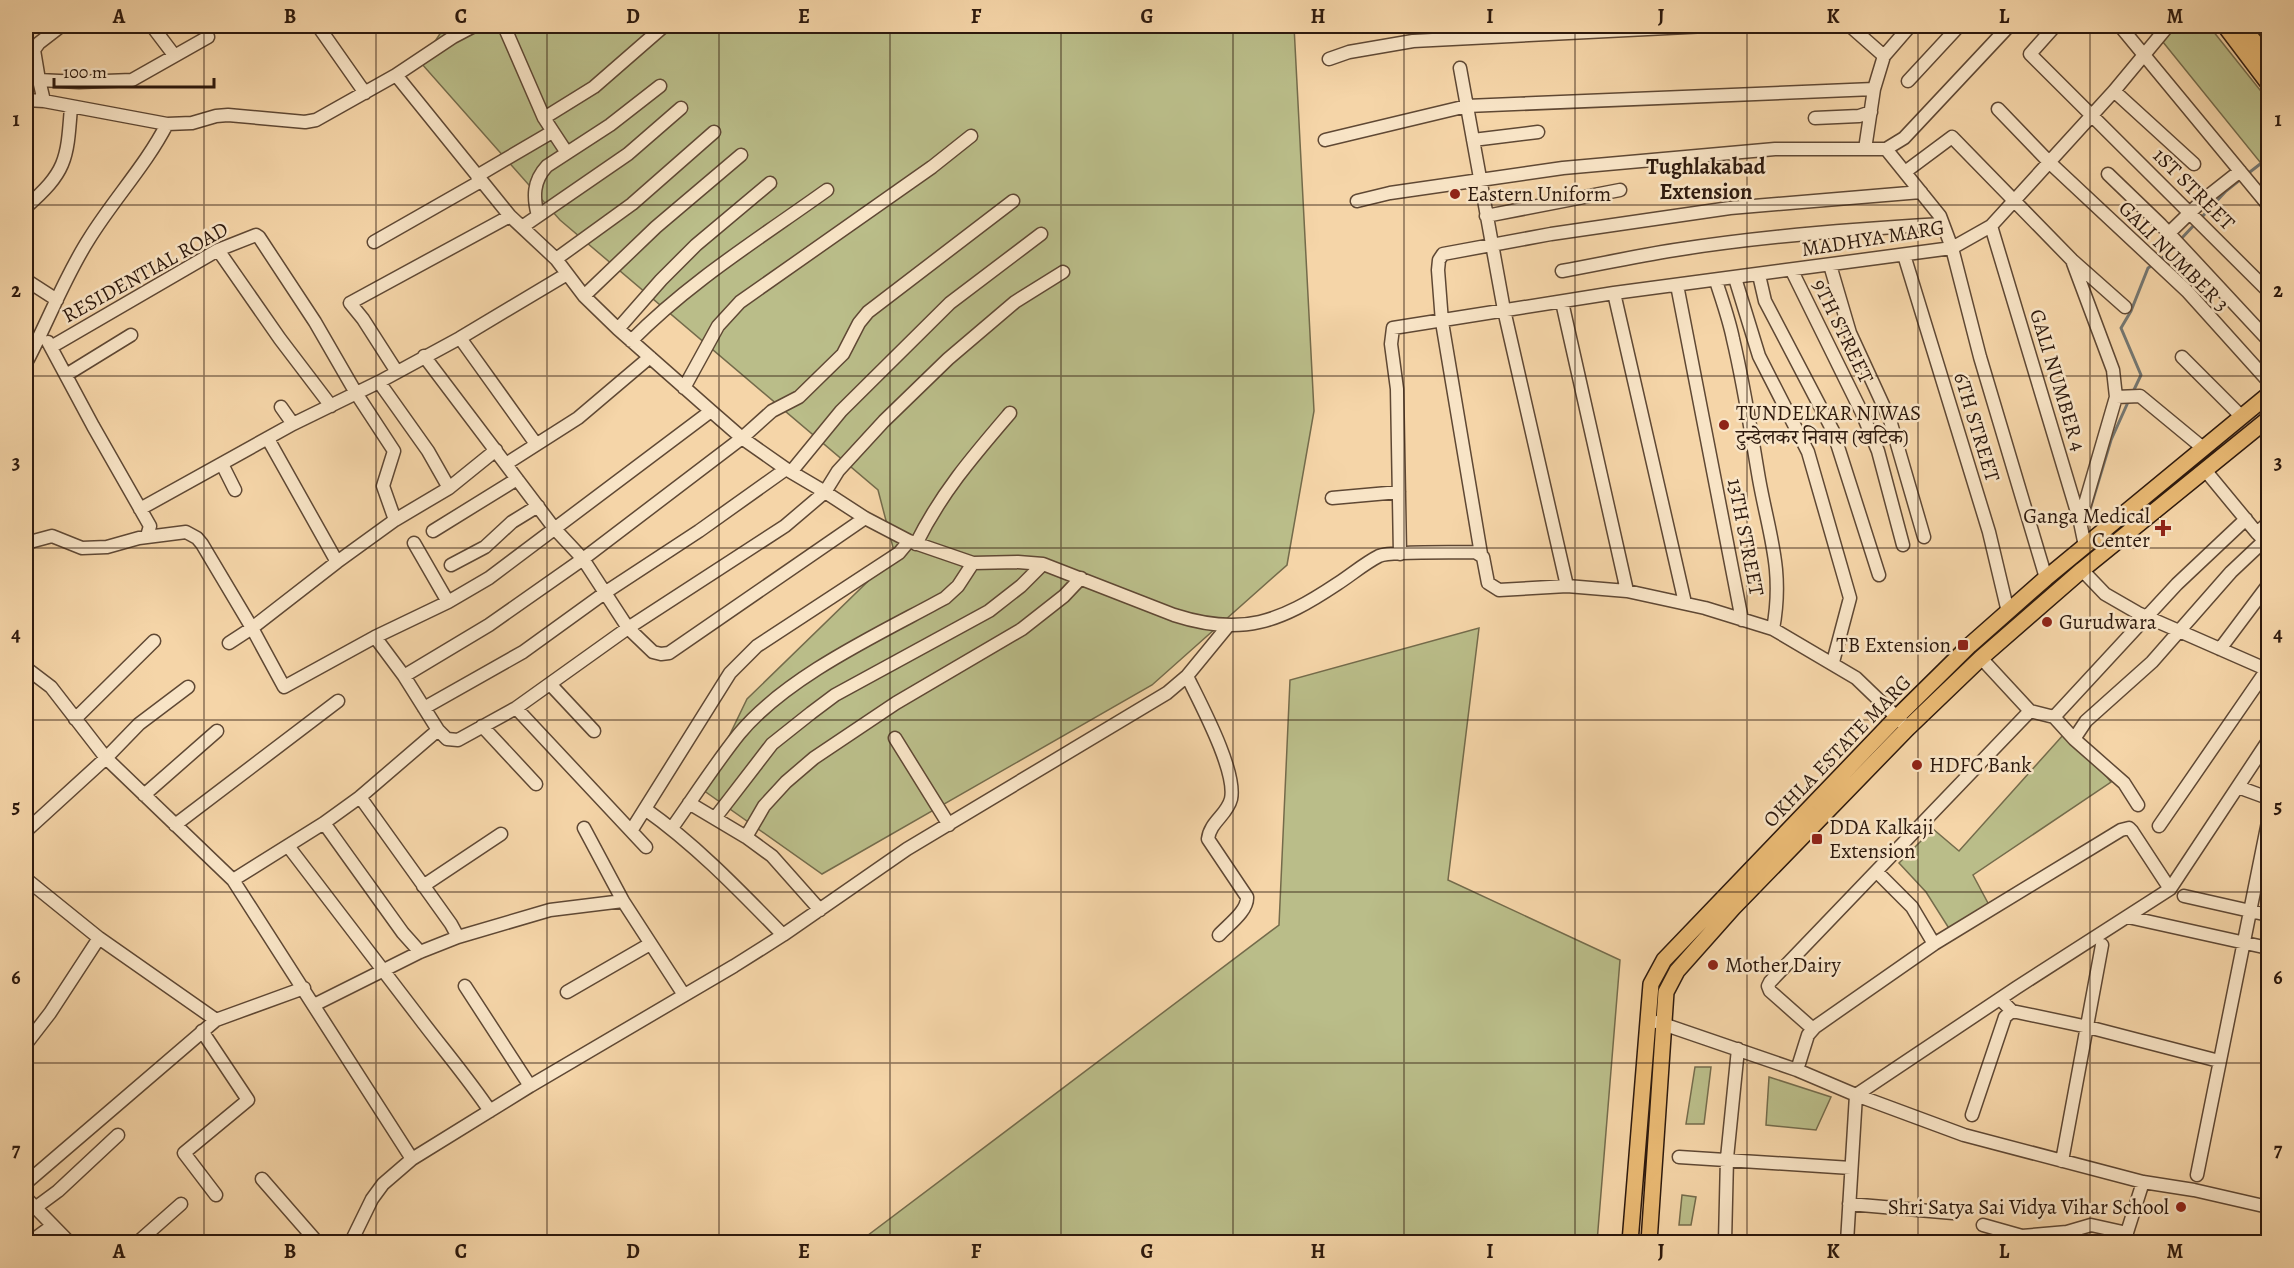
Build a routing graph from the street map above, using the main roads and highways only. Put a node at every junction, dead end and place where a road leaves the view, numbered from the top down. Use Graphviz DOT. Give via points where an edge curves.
graph roads {
  1 [pos="2225,26"];
  2 [pos="2242,26"];
  3 [pos="2268,59"];
  4 [pos="2268,83"];
  5 [pos="2268,396"];
  6 [pos="2268,418"];
  7 [pos="1903,723"];
  8 [pos="1657,1022"];
  9 [pos="1630,1242"];
  10 [pos="1649,1242"];
  1 -- 4 [label="main road"];
  2 -- 3 [label="main road"];
  5 -- 7 [label="main road, OKHLA ESTATE MARG" via="1970,645"];
  6 -- 7 [label="main road, OKHLA ESTATE MARG"];
  7 -- 8 [label="main road, OKHLA ESTATE MARG" via="1664,960 1651,984"];
  8 -- 9 [label="main road, OKHLA ESTATE MARG"];
  8 -- 10 [label="main road, OKHLA ESTATE MARG"];
}
